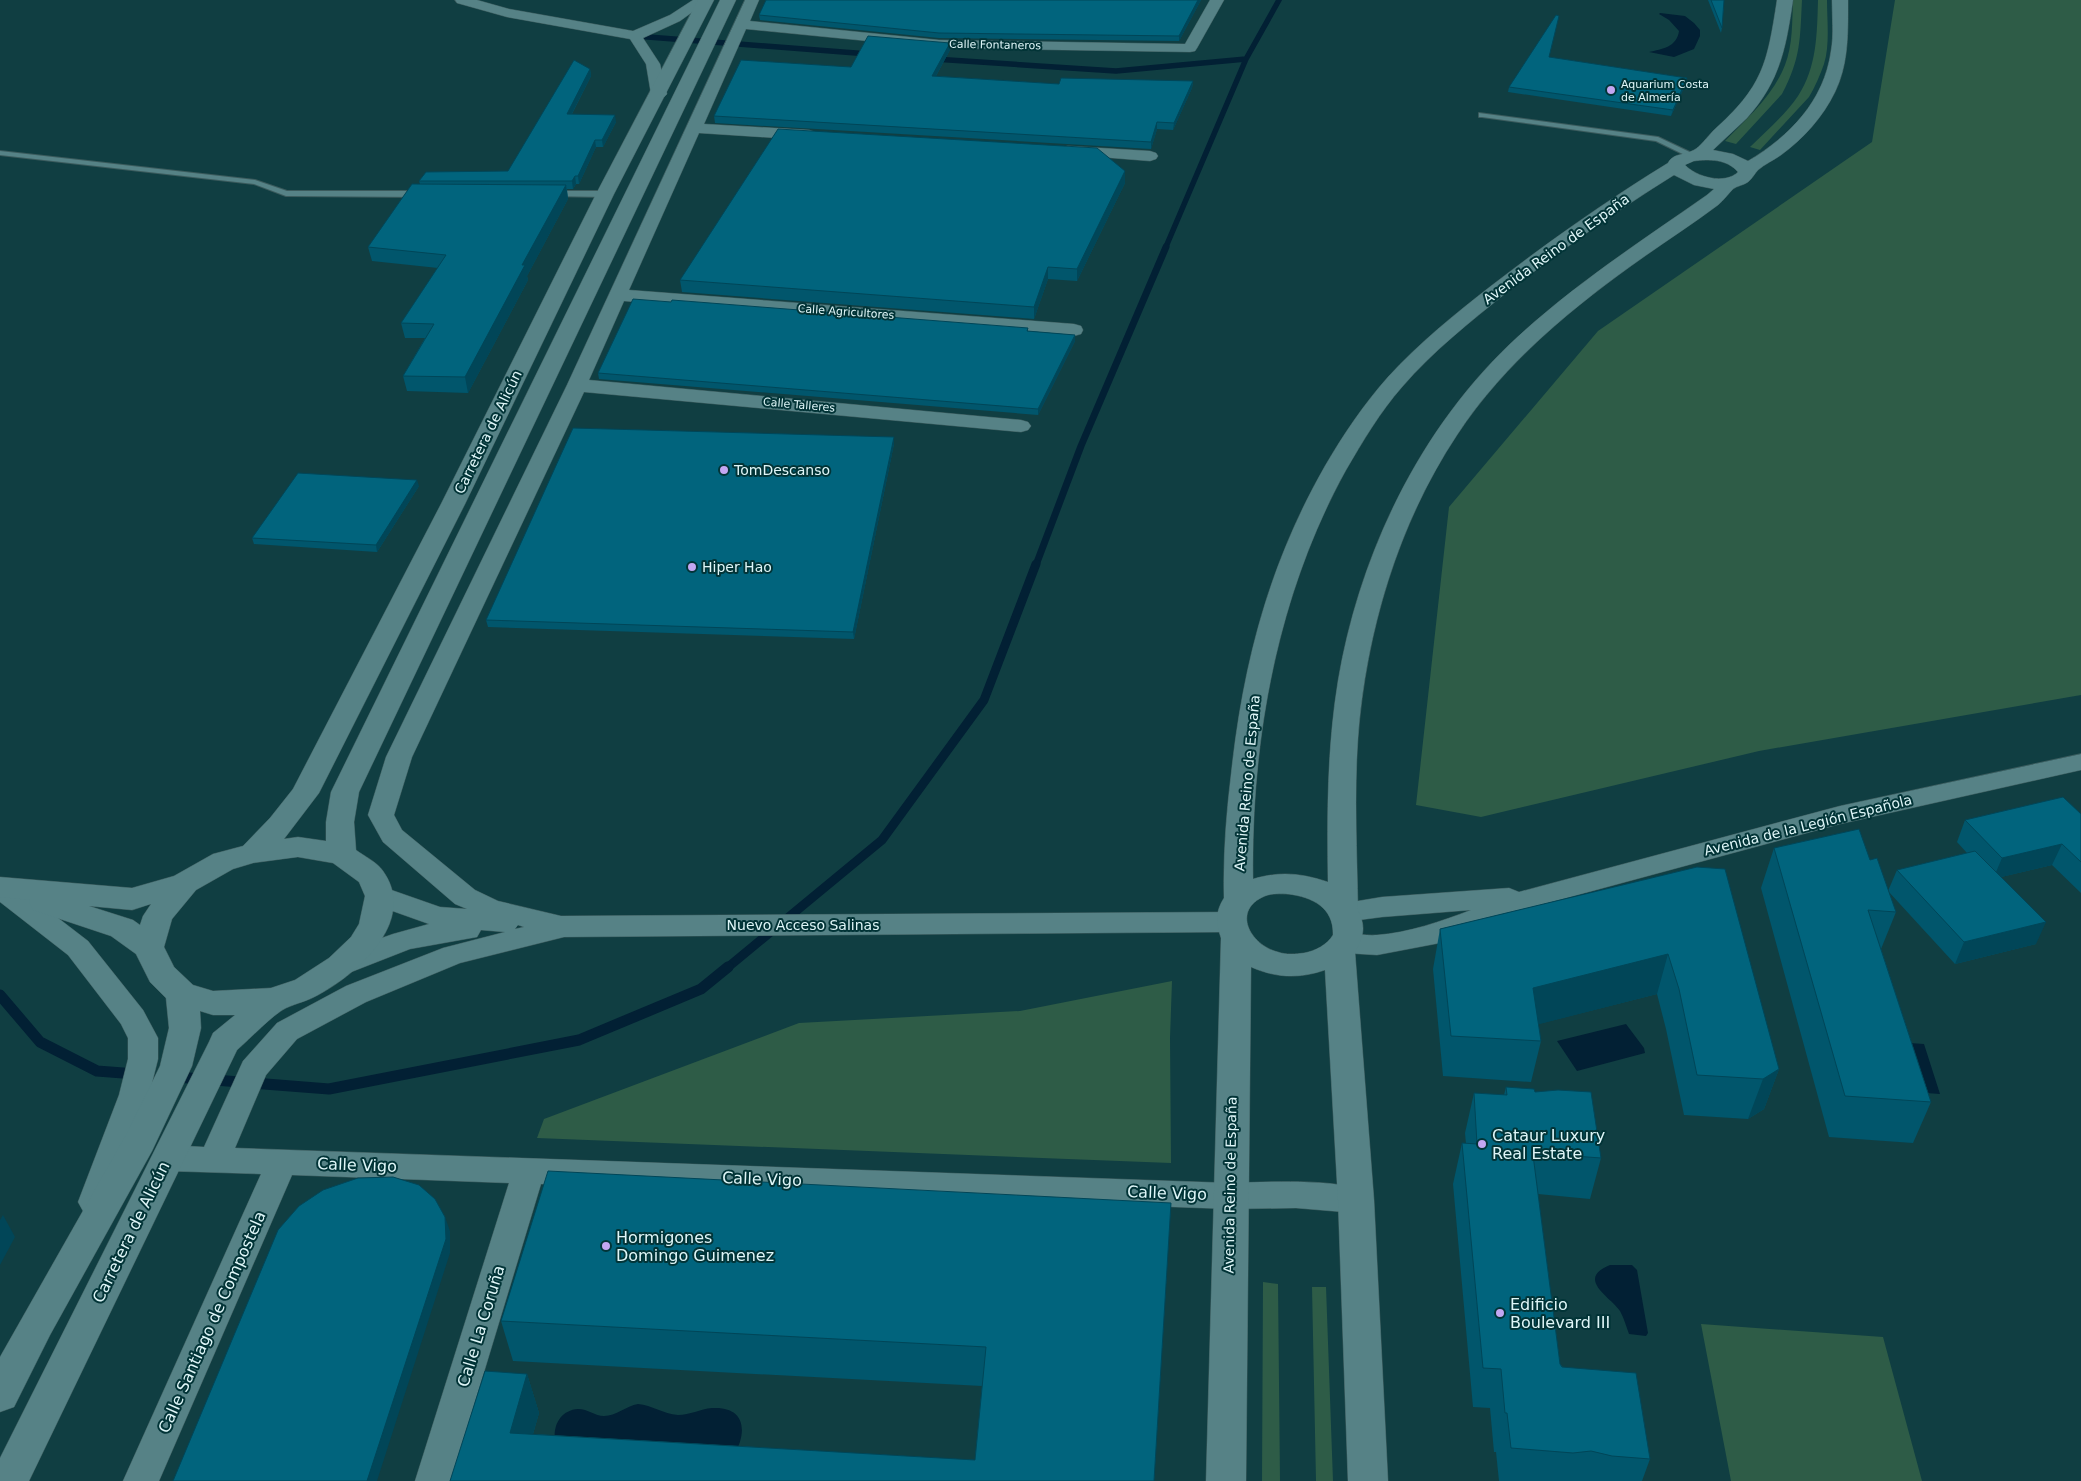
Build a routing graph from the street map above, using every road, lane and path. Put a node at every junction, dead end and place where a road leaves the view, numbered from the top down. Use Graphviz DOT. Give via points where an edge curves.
graph roads {
  1 [pos="462,0"];
  2 [pos="704,0"];
  3 [pos="728,0"];
  4 [pos="752,0"];
  5 [pos="1217,0"];
  6 [pos="1785,0"];
  7 [pos="1840,0"];
  8 [pos="739,30"];
  9 [pos="635,36"];
  10 [pos="659,94"];
  11 [pos="1482,115"];
  12 [pos="694,128"];
  13 [pos="823,136"];
  14 [pos="1051,150"];
  15 [pos="0,153"];
  16 [pos="1150,156"];
  17 [pos="1690,159"];
  18 [pos="1737,176"];
  19 [pos="426,194"];
  20 [pos="546,194"];
  21 [pos="606,194"];
  22 [pos="618,295"];
  23 [pos="1074,330"];
  24 [pos="577,385"];
  25 [pos="1021,426"];
  26 [pos="2081,762"];
  27 [pos="253,853"];
  28 [pos="341,854"];
  29 [pos="185,883"];
  30 [pos="0,888"];
  31 [pos="380,896"];
  32 [pos="1536,896"];
  33 [pos="1343,911"];
  34 [pos="1235,920"];
  35 [pos="565,927"];
  36 [pos="149,947"];
  37 [pos="1341,947"];
  38 [pos="340,966"];
  39 [pos="182,994"];
  40 [pos="274,1000"];
  41 [pos="151,1144"];
  42 [pos="218,1149"];
  43 [pos="282,1162"];
  44 [pos="529,1171"];
  45 [pos="1230,1196"];
  46 [pos="1356,1200"];
  47 [pos="0,1395"];
  48 [pos="10,1481"];
  49 [pos="141,1481"];
  50 [pos="433,1481"];
  51 [pos="1226,1481"];
  52 [pos="1368,1481"];
  1 -- 9 [label="street" via="506,13"];
  2 -- 9 [label="street" via="675,18"];
  2 -- 10 [label="street, Carretera de Alicún"];
  3 -- 28 [label="street, Carretera de Alicún" via="345,792 340,822"];
  4 -- 8 [label="street"];
  5 -- 8 [label="street, Calle Fontaneros" via="1190,48 939,44"];
  6 -- 17 [label="street, Avenida Reino de España" via="1776,58 1764,87 1744,110"];
  7 -- 18 [label="street" via="1841,38 1827,94 1789,140 1770,157"];
  8 -- 12 [label="street"];
  9 -- 10 [label="street" via="653,64"];
  10 -- 21 [label="street, Carretera de Alicún"];
  11 -- 17 [label="lane" via="1658,139"];
  12 -- 13 [label="street"];
  12 -- 22 [label="street"];
  14 -- 16 [label="street"];
  15 -- 19 [label="lane" via="255,182 286,193"];
  17 -- 18 [label="street" via="1732,160 1740,164"];
  17 -- 18 [label="street" via="1685,176 1718,183"];
  17 -- 34 [label="street, Avenida Reino de España" via="1645,186 1521,272 1414,362 1382,397 1323,489 1297,543 1279,592 1258,676 1248,736"];
  18 -- 33 [label="street" via="1714,199 1586,291 1517,349 1470,400 1415,486 1379,568 1351,683 1342,790"];
  20 -- 21 [label="lane"];
  21 -- 27 [label="street, Carretera de Alicún" via="305,793"];
  22 -- 23 [label="street, Calle Agricultores"];
  22 -- 24 [label="street"];
  24 -- 25 [label="street, Calle Talleres"];
  24 -- 35 [label="street" via="400,757 381,815 392,836 465,897 491,909"];
  26 -- 32 [label="street, Avenida de la Legión Española" via="1840,815"];
  27 -- 28 [label="street" via="298,848"];
  27 -- 29 [label="street" via="223,861"];
  28 -- 31 [label="street" via="372,876"];
  29 -- 30 [label="street" via="132,899"];
  29 -- 36 [label="street" via="158,916"];
  30 -- 36 [label="street" via="122,928"];
  30 -- 41 [label="street" via="78,948 133,1018 143,1038 143,1059 134,1095"];
  31 -- 35 [label="street, Nuevo Acceso Salinas" via="438,917"];
  31 -- 38 [label="street" via="374,926 362,945"];
  32 -- 33 [label="street, Avenida de la Legión Española"];
  32 -- 37 [label="street, Avenida de la Legión Española" via="1440,933 1377,945"];
  33 -- 34 [label="street" via="1319,890 1301,884 1266,884 1251,890"];
  33 -- 37 [label="street" via="1348,931"];
  34 -- 35 [label="street, Nuevo Acceso Salinas"];
  34 -- 37 [label="street" via="1244,948 1256,956 1285,965 1316,963"];
  34 -- 45 [label="street, Avenida Reino de España"];
  35 -- 38 [label="street" via="453,930 386,945"];
  35 -- 42 [label="street" via="453,955 356,994 287,1031 254,1069"];
  36 -- 39 [label="street" via="161,974"];
  37 -- 46 [label="street"];
  38 -- 40 [label="street" via="306,988"];
  39 -- 40 [label="street" via="213,1003"];
  39 -- 41 [label="street, Carretera de Alicún" via="185,1028"];
  40 -- 41 [label="street, Carretera de Alicún" via="225,1042"];
  41 -- 42 [label="street, Calle Vigo"];
  41 -- 47 [label="street, Carretera de Alicún" via="70,1266"];
  41 -- 48 [label="street, Carretera de Alicún"];
  42 -- 43 [label="street, Calle Vigo"];
  43 -- 44 [label="street, Calle Vigo"];
  43 -- 49 [label="street, Calle Santiago de Compostela"];
  44 -- 45 [label="street, Calle Vigo"];
  44 -- 50 [label="street, Calle La Coruña"];
  45 -- 46 [label="street, Calle Vigo" via="1296,1195"];
  45 -- 51 [label="street, Avenida Reino de España"];
  46 -- 52 [label="street"];
}
